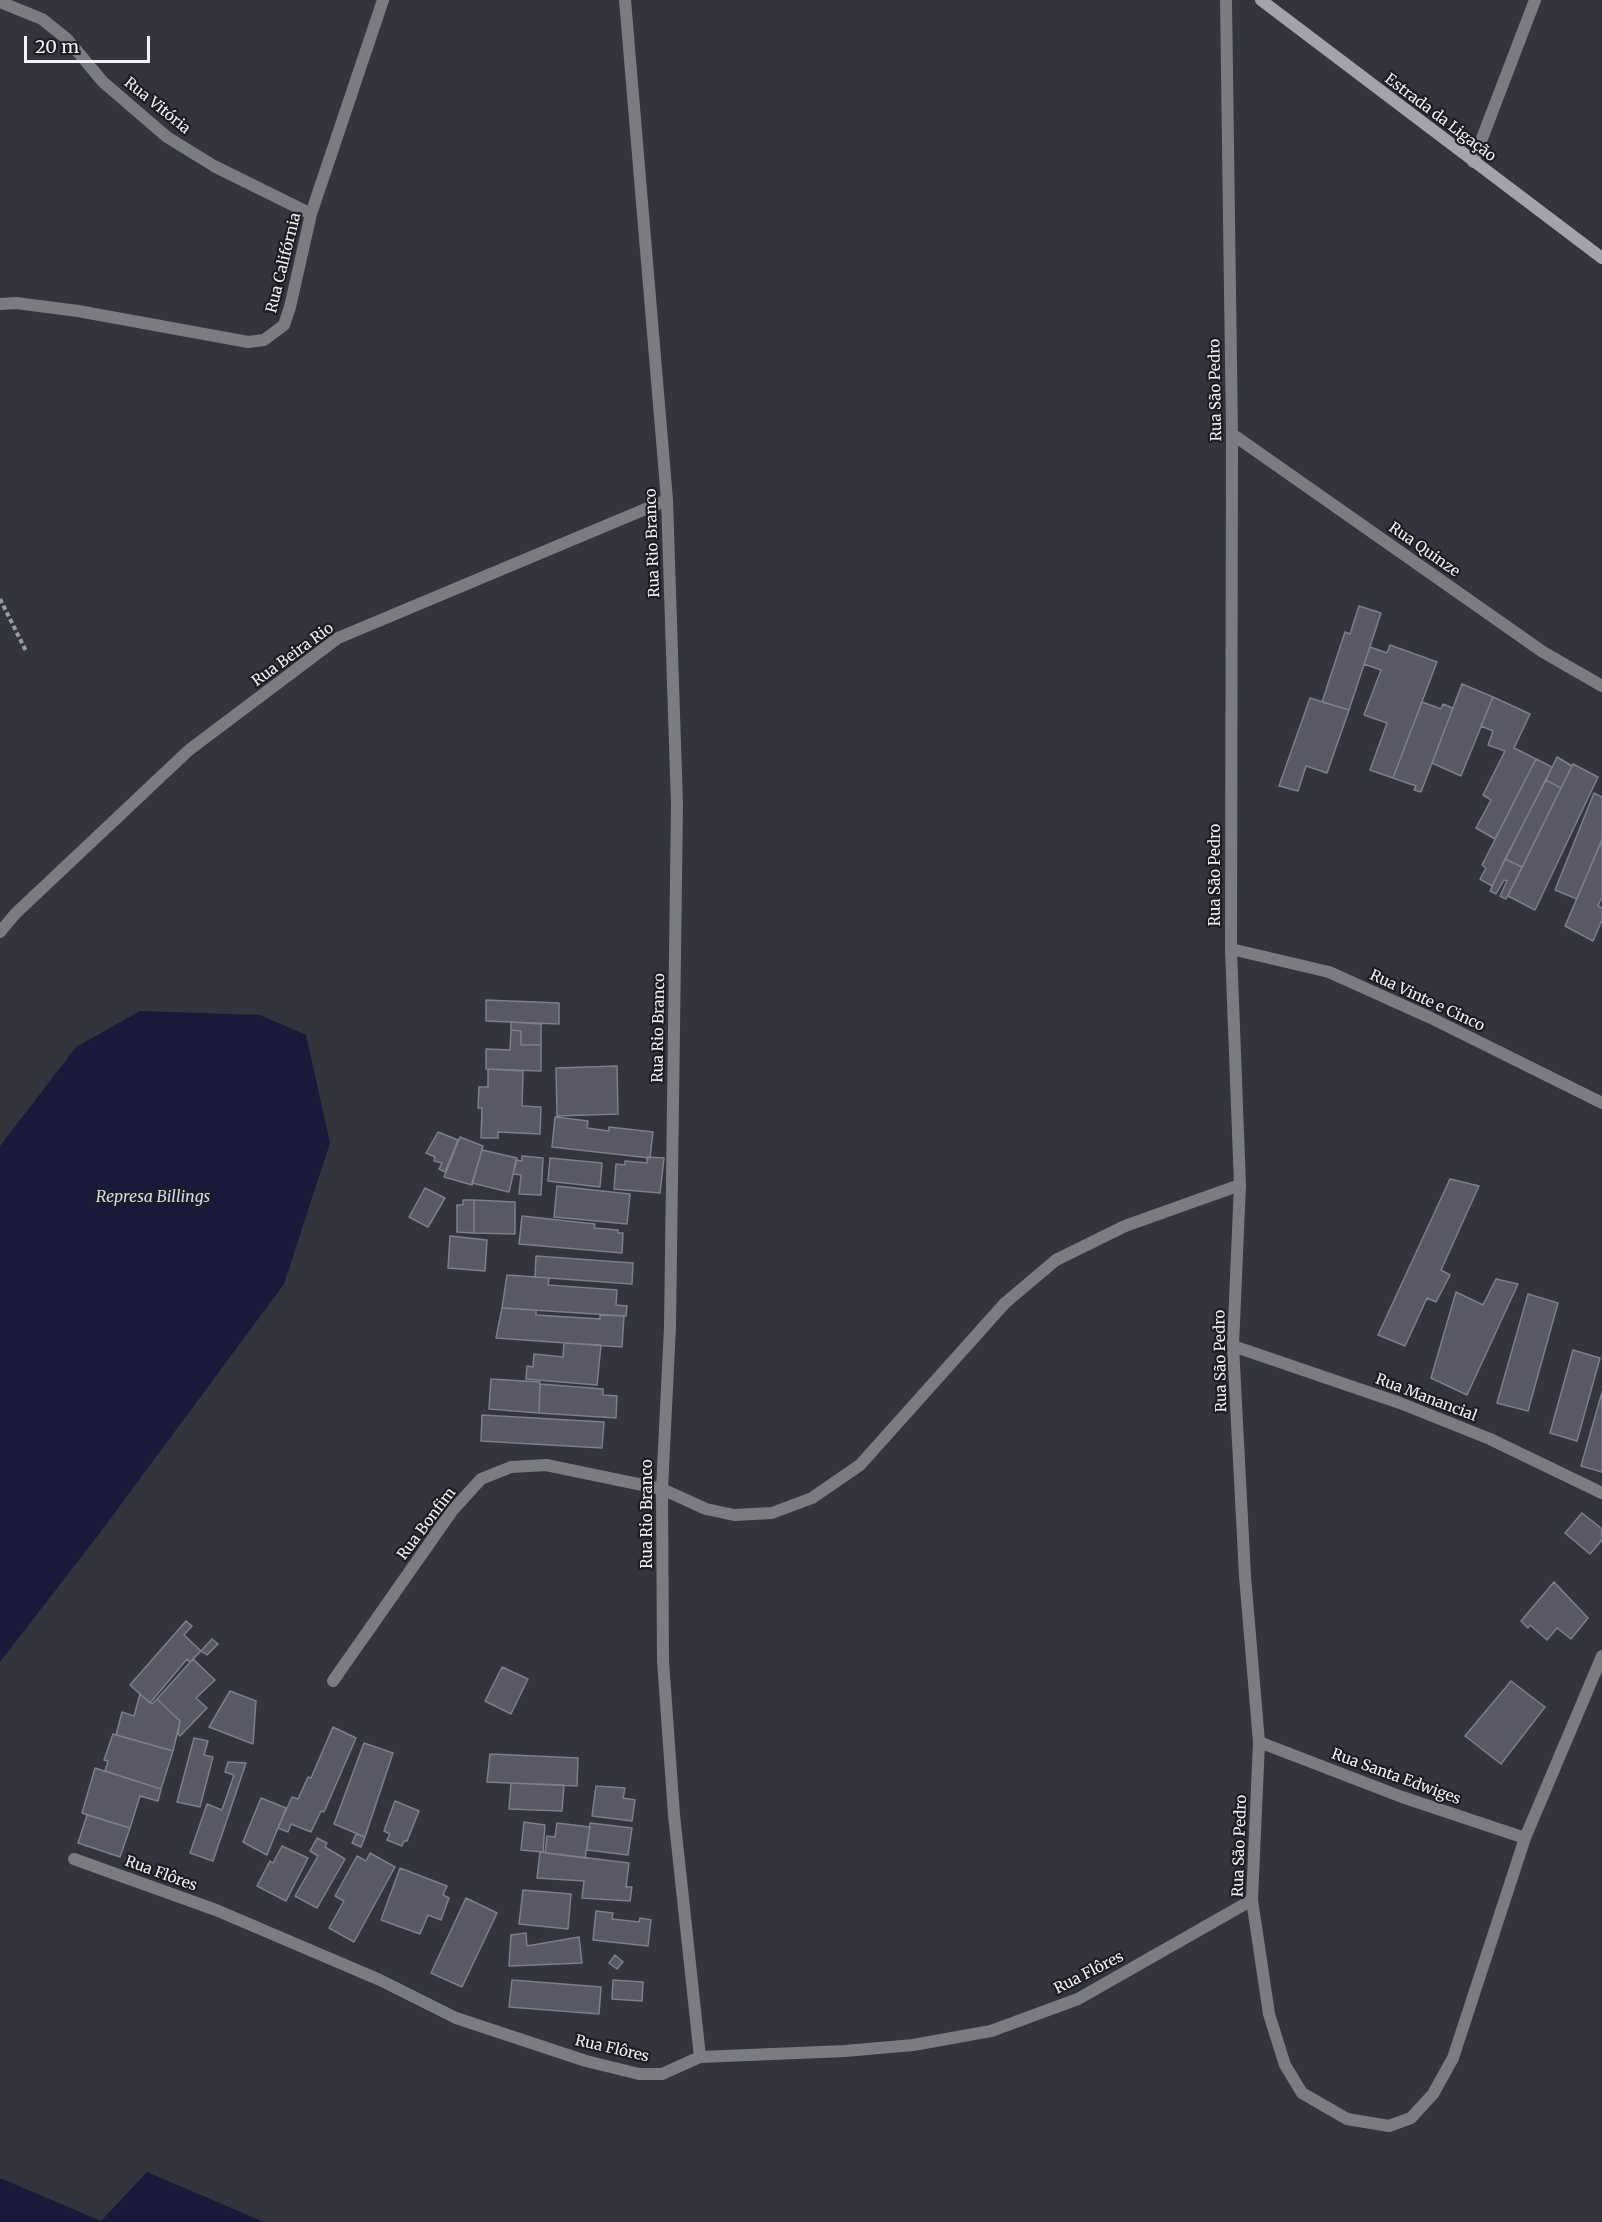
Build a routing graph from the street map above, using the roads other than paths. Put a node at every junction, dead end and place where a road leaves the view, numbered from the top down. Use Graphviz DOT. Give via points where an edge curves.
graph roads {
  1 [pos="383,0"];
  2 [pos="625,0"];
  3 [pos="1226,0"];
  4 [pos="1261,0"];
  5 [pos="1535,0"];
  6 [pos="0,2"];
  7 [pos="1473,162"];
  8 [pos="311,214"];
  9 [pos="1602,258"];
  10 [pos="0,304"];
  11 [pos="1232,434"];
  12 [pos="667,500"];
  13 [pos="1602,686"];
  14 [pos="0,932"];
  15 [pos="1231,949"];
  16 [pos="1602,1103"];
  17 [pos="1240,1185"];
  18 [pos="1233,1346"];
  19 [pos="662,1489"];
  20 [pos="1602,1493"];
  21 [pos="1602,1656"];
  22 [pos="333,1681"];
  23 [pos="1259,1742"];
  24 [pos="1525,1838"];
  25 [pos="74,1859"];
  26 [pos="1252,1900"];
  27 [pos="700,2057"];
  1 -- 8 [label="street, Rua Califórnia"];
  2 -- 12 [label="street, Rua Rio Branco"];
  3 -- 11 [label="street, Rua São Pedro"];
  4 -- 7 [label="street, Estrada da Ligação"];
  5 -- 7 [label="street"];
  6 -- 8 [label="street, Rua Vitória" via="42,19 67,39 103,82 167,137 214,166"];
  7 -- 9 [label="street, Estrada da Ligação"];
  8 -- 10 [label="street, Rua Califórnia" via="284,325 264,340 248,342 78,311"];
  11 -- 13 [label="street, Rua Quinze" via="1543,652"];
  11 -- 15 [label="street, Rua São Pedro"];
  12 -- 14 [label="street, Rua Beira Rio" via="338,638 189,750"];
  12 -- 19 [label="street, Rua Rio Branco" via="677,806 670,1327"];
  15 -- 16 [label="street, Rua Vinte e Cinco" via="1329,972"];
  15 -- 17 [label="street, Rua São Pedro"];
  17 -- 18 [label="street, Rua São Pedro"];
  17 -- 19 [label="street, Rua Bonfim" via="1125,1226 1056,1260 1005,1303 860,1465 812,1498 772,1513 734,1515 706,1509"];
  18 -- 20 [label="street, Rua Manancial" via="1400,1403 1490,1439"];
  18 -- 23 [label="street, Rua São Pedro" via="1245,1576"];
  19 -- 22 [label="street, Rua Bonfim" via="546,1465 511,1467 481,1479 452,1510"];
  19 -- 27 [label="street, Rua Rio Branco" via="663,1661 672,1791"];
  21 -- 24 [label="street, Rua São Pedro"];
  23 -- 24 [label="street, Rua Santa Edwiges" via="1402,1797"];
  23 -- 26 [label="street, Rua São Pedro"];
  24 -- 26 [label="street, Rua São Pedro" via="1453,2058 1433,2094 1411,2118 1389,2126 1347,2119 1302,2093 1286,2065 1269,2014"];
  25 -- 27 [label="street, Rua Flôres" via="216,1910 380,1980 456,2018 586,2061 639,2074 662,2074"];
  26 -- 27 [label="street, Rua Flôres" via="1078,2000 990,2031 902,2046"];
}
